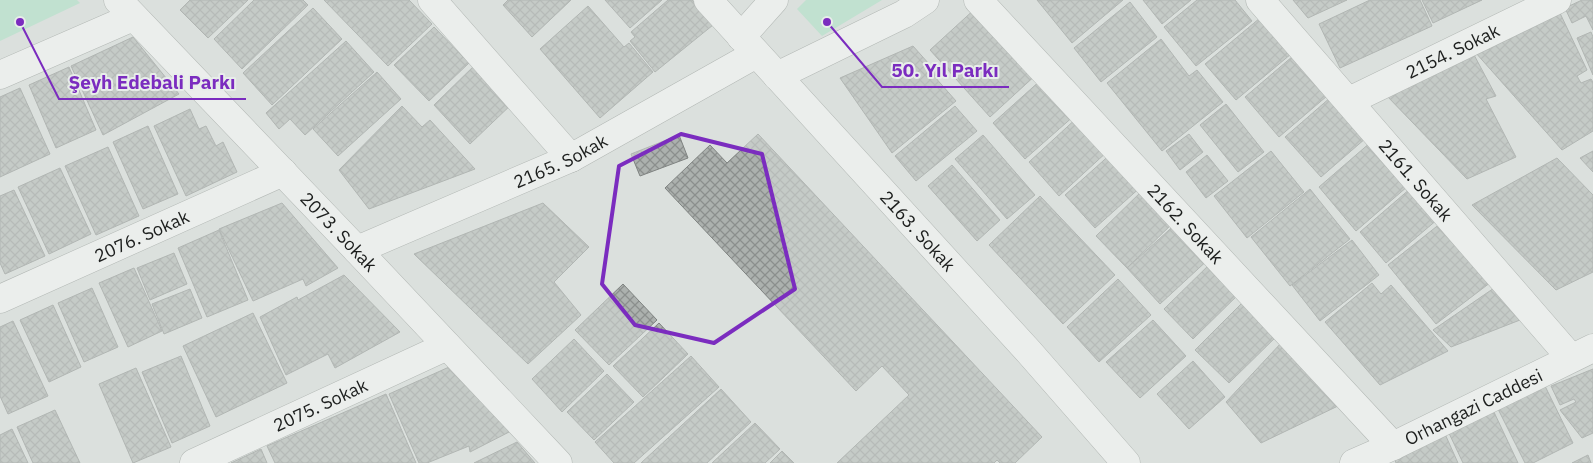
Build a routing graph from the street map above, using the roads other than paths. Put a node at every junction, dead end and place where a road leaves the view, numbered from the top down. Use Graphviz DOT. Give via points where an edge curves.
graph roads {
  1 [pos="432,0"];
  2 [pos="708,0"];
  3 [pos="774,0"];
  4 [pos="925,0"];
  5 [pos="978,0"];
  6 [pos="1260,0"];
  7 [pos="1557,0"];
  8 [pos="125,8"];
  9 [pos="748,46"];
  10 [pos="0,75"];
  11 [pos="777,76"];
  12 [pos="1349,101"];
  13 [pos="570,158"];
  14 [pos="283,172"];
  15 [pos="358,250"];
  16 [pos="0,299"];
  17 [pos="447,346"];
  18 [pos="1582,353"];
  19 [pos="1393,446"];
  20 [pos="194,463"];
  21 [pos="558,463"];
  22 [pos="1126,463"];
  23 [pos="1354,463"];
  1 -- 13 [label="street"];
  2 -- 9 [label="street, 2163. Sokak"];
  3 -- 9 [label="street, 2165. Sokak"];
  4 -- 11 [label="street" via="904,14"];
  5 -- 19 [label="street, 2162. Sokak"];
  6 -- 12 [label="street, 2161. Sokak"];
  7 -- 12 [label="street, 2154. Sokak"];
  8 -- 10 [label="street"];
  8 -- 14 [label="street, 2073. Sokak"];
  9 -- 11 [label="street, 2163. Sokak"];
  9 -- 13 [label="street, 2165. Sokak"];
  11 -- 22 [label="street, 2163. Sokak"];
  12 -- 18 [label="street, 2161. Sokak"];
  13 -- 15 [label="street, 2165. Sokak"];
  14 -- 15 [label="street, 2073. Sokak"];
  14 -- 16 [label="street, 2076. Sokak"];
  15 -- 17 [label="street, 2073. Sokak"];
  17 -- 20 [label="street, 2075. Sokak"];
  17 -- 21 [label="street, 2073. Sokak"];
  18 -- 19 [label="street, Orhangazi Caddesi"];
  19 -- 23 [label="street, Orhangazi Caddesi"];
}
